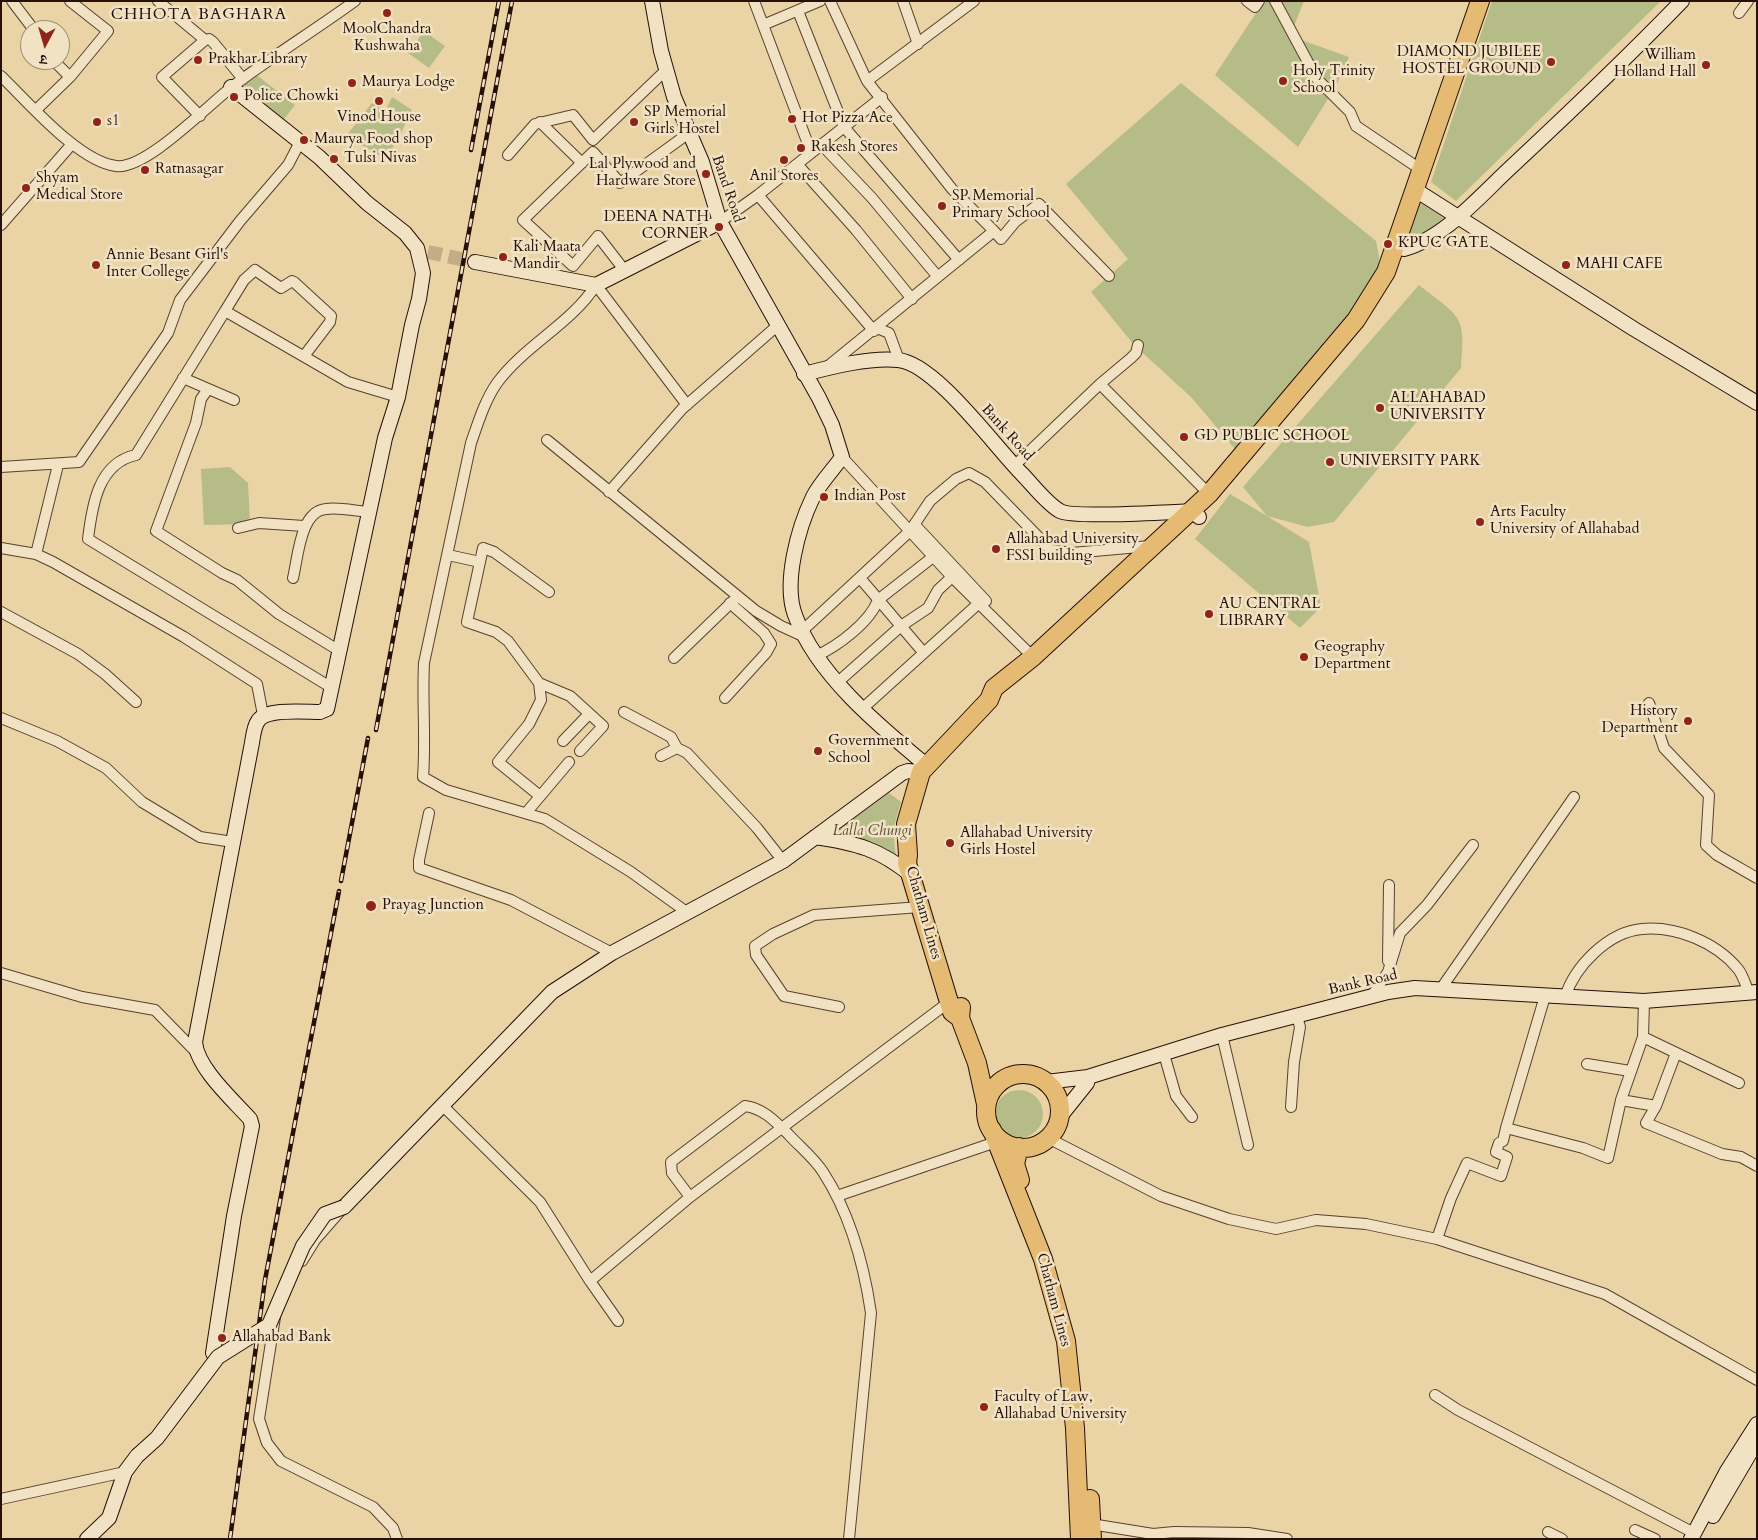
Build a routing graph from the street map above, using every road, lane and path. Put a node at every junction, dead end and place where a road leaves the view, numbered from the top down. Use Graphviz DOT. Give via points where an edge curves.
graph roads {
  1 [pos="12,1"];
  2 [pos="70,1"];
  3 [pos="158,1"];
  4 [pos="355,1"];
  5 [pos="754,1"];
  6 [pos="820,1"];
  7 [pos="830,1"];
  8 [pos="903,1"];
  9 [pos="1247,1"];
  10 [pos="1260,1"];
  11 [pos="1480,1"];
  12 [pos="1489,1"];
  13 [pos="1682,1"];
  14 [pos="1748,1"];
  15 [pos="972,2"];
  16 [pos="1274,2"];
  17 [pos="655,5"];
  18 [pos="798,11"];
  19 [pos="1739,13"];
  20 [pos="26,20"];
  21 [pos="763,25"];
  22 [pos="205,40"];
  23 [pos="918,44"];
  24 [pos="64,70"];
  25 [pos="666,70"];
  26 [pos="1,76"];
  27 [pos="70,76"];
  28 [pos="867,81"];
  29 [pos="237,83"];
  30 [pos="882,97"];
  31 [pos="36,110"];
  32 [pos="200,116"];
  33 [pos="540,122"];
  34 [pos="844,127"];
  35 [pos="689,133"];
  36 [pos="300,142"];
  37 [pos="72,144"];
  38 [pos="821,144"];
  39 [pos="810,152"];
  40 [pos="508,155"];
  41 [pos="582,163"];
  42 [pos="797,164"];
  43 [pos="1420,169"];
  44 [pos="1417,191"];
  45 [pos="758,195"];
  46 [pos="1458,216"];
  47 [pos="720,222"];
  48 [pos="1,225"];
  49 [pos="994,232"];
  50 [pos="405,233"];
  51 [pos="1404,249"];
  52 [pos="428,252"];
  53 [pos="959,260"];
  54 [pos="475,262"];
  55 [pos="625,271"];
  56 [pos="1109,276"];
  57 [pos="938,277"];
  58 [pos="596,286"];
  59 [pos="912,299"];
  60 [pos="225,311"];
  61 [pos="777,326"];
  62 [pos="876,329"];
  63 [pos="1138,345"];
  64 [pos="304,356"];
  65 [pos="899,360"];
  66 [pos="825,369"];
  67 [pos="804,374"];
  68 [pos="183,378"];
  69 [pos="1100,384"];
  70 [pos="208,389"];
  71 [pos="1750,395"];
  72 [pos="398,397"];
  73 [pos="234,400"];
  74 [pos="1757,403"];
  75 [pos="687,404"];
  76 [pos="547,440"];
  77 [pos="842,457"];
  78 [pos="58,465"];
  79 [pos="1014,466"];
  80 [pos="1,467"];
  81 [pos="609,492"];
  82 [pos="1209,494"];
  83 [pos="369,512"];
  84 [pos="1196,514"];
  85 [pos="304,526"];
  86 [pos="238,528"];
  87 [pos="912,528"];
  88 [pos="1154,546"];
  89 [pos="1,548"];
  90 [pos="36,554"];
  91 [pos="448,555"];
  92 [pos="934,557"];
  93 [pos="480,562"];
  94 [pos="952,577"];
  95 [pos="294,578"];
  96 [pos="860,578"];
  97 [pos="549,592"];
  98 [pos="734,600"];
  99 [pos="878,600"];
  100 [pos="979,603"];
  101 [pos="1,612"];
  102 [pos="901,626"];
  103 [pos="804,634"];
  104 [pos="1017,634"];
  105 [pos="338,650"];
  106 [pos="923,652"];
  107 [pos="816,656"];
  108 [pos="1033,657"];
  109 [pos="674,658"];
  110 [pos="838,682"];
  111 [pos="539,683"];
  112 [pos="332,688"];
  113 [pos="725,698"];
  114 [pos="989,700"];
  115 [pos="136,702"];
  116 [pos="1649,703"];
  117 [pos="862,709"];
  118 [pos="624,712"];
  119 [pos="589,714"];
  120 [pos="263,715"];
  121 [pos="1,718"];
  122 [pos="563,741"];
  123 [pos="677,748"];
  124 [pos="580,751"];
  125 [pos="661,756"];
  126 [pos="569,762"];
  127 [pos="923,768"];
  128 [pos="540,796"];
  129 [pos="1574,797"];
  130 [pos="526,812"];
  131 [pos="429,813"];
  132 [pos="815,837"];
  133 [pos="233,842"];
  134 [pos="1473,845"];
  135 [pos="908,855"];
  136 [pos="783,861"];
  137 [pos="912,876"];
  138 [pos="1757,878"];
  139 [pos="1389,885"];
  140 [pos="920,907"];
  141 [pos="688,913"];
  142 [pos="612,953"];
  143 [pos="1388,972"];
  144 [pos="1,973"];
  145 [pos="1440,990"];
  146 [pos="1753,993"];
  147 [pos="1371,996"];
  148 [pos="1545,996"];
  149 [pos="1565,997"];
  150 [pos="1644,1000"];
  151 [pos="948,1002"];
  152 [pos="839,1007"];
  153 [pos="1297,1016"];
  154 [pos="960,1018"];
  155 [pos="1222,1034"];
  156 [pos="1642,1037"];
  157 [pos="196,1052"];
  158 [pos="1676,1053"];
  159 [pos="1164,1054"];
  160 [pos="1587,1064"];
  161 [pos="1630,1071"];
  162 [pos="1088,1077"];
  163 [pos="1046,1082"];
  164 [pos="1739,1083"];
  165 [pos="1621,1100"];
  166 [pos="986,1104"];
  167 [pos="443,1106"];
  168 [pos="1656,1106"];
  169 [pos="1291,1107"];
  170 [pos="1192,1117"];
  171 [pos="1059,1118"];
  172 [pos="782,1128"];
  173 [pos="1506,1128"];
  174 [pos="994,1136"];
  175 [pos="1048,1138"];
  176 [pos="1248,1146"];
  177 [pos="1019,1147"];
  178 [pos="1757,1166"];
  179 [pos="837,1196"];
  180 [pos="690,1197"];
  181 [pos="344,1207"];
  182 [pos="1438,1239"];
  183 [pos="590,1282"];
  184 [pos="618,1321"];
  185 [pos="213,1353"];
  186 [pos="1757,1380"];
  187 [pos="1435,1395"];
  188 [pos="1757,1424"];
  189 [pos="1757,1441"];
  190 [pos="137,1456"];
  191 [pos="125,1472"];
  192 [pos="1,1499"];
  193 [pos="1635,1530"];
  194 [pos="1092,1531"];
  195 [pos="1548,1532"];
  196 [pos="1695,1537"];
  197 [pos="87,1539"];
  198 [pos="397,1539"];
  199 [pos="403,1539"];
  200 [pos="849,1539"];
  201 [pos="1080,1539"];
  202 [pos="1286,1539"];
  203 [pos="1562,1539"];
  204 [pos="1655,1539"];
  1 -- 20 [label="street"];
  2 -- 27 [label="street" via="108,31"];
  3 -- 22 [label="street" via="172,16"];
  4 -- 29 [label="street"];
  5 -- 21 [label="street"];
  6 -- 18 [label="street"];
  7 -- 28 [label="street"];
  8 -- 23 [label="street"];
  9 -- 10 [label="street" via="1255,7"];
  11 -- 43 [label="highway"];
  12 -- 44 [label="highway"];
  13 -- 46 [label="street" via="1584,99"];
  14 -- 19 [label="street"];
  15 -- 23 [label="street"];
  16 -- 43 [label="street" via="1317,79 1350,112 1356,126"];
  17 -- 25 [label="street, Band Road"];
  18 -- 21 [label="street"];
  18 -- 34 [label="street"];
  21 -- 39 [label="street"];
  22 -- 29 [label="street" via="213,42"];
  22 -- 32 [label="street" via="162,77"];
  23 -- 28 [label="street"];
  24 -- 27 [label="street"];
  25 -- 33 [label="street" via="593,140 572,115"];
  25 -- 35 [label="street, Band Road"];
  26 -- 31 [label="street"];
  27 -- 31 [label="street"];
  28 -- 30 [label="street"];
  29 -- 32 [label="street"];
  29 -- 36 [label="street"];
  30 -- 34 [label="street"];
  30 -- 49 [label="street" via="920,139 952,189"];
  31 -- 37 [label="street"];
  32 -- 37 [label="street" via="130,164 118,167"];
  33 -- 40 [label="street" via="534,124"];
  33 -- 41 [label="street"];
  34 -- 38 [label="street"];
  34 -- 53 [label="street"];
  35 -- 41 [label="street" via="620,183 593,152"];
  35 -- 47 [label="street, Band Road" via="702,162"];
  36 -- 50 [label="street"];
  36 -- 78 [label="street" via="288,165 180,300 168,333 79,462"];
  37 -- 48 [label="street"];
  38 -- 39 [label="street"];
  38 -- 57 [label="street" via="872,198"];
  39 -- 42 [label="street"];
  41 -- 55 [label="street" via="524,220 573,266 598,236"];
  42 -- 45 [label="street"];
  42 -- 59 [label="street"];
  43 -- 44 [label="highway"];
  44 -- 46 [label="street"];
  44 -- 51 [label="highway"];
  44 -- 82 [label="highway" via="1377,289 1340,341"];
  45 -- 47 [label="street"];
  45 -- 62 [label="street"];
  46 -- 51 [label="street" via="1426,242"];
  46 -- 71 [label="street" via="1634,329"];
  47 -- 55 [label="street"];
  47 -- 61 [label="street, Band Road"];
  49 -- 53 [label="street"];
  49 -- 56 [label="street" via="1002,240 1015,222 1039,204"];
  50 -- 52 [label="street"];
  50 -- 72 [label="street" via="417,248 422,273"];
  51 -- 84 [label="highway" via="1392,279 1371,314 1232,486"];
  53 -- 57 [label="street"];
  54 -- 58 [label="street"];
  55 -- 58 [label="street"];
  57 -- 59 [label="street"];
  58 -- 75 [label="street"];
  58 -- 91 [label="street" via="585,302 497,383 471,443"];
  59 -- 62 [label="street"];
  60 -- 64 [label="street"];
  60 -- 64 [label="street" via="244,280 255,270 279,288 294,282 332,316"];
  60 -- 68 [label="street"];
  61 -- 67 [label="street, Band Road"];
  61 -- 75 [label="street"];
  62 -- 65 [label="street" via="889,333"];
  62 -- 66 [label="street"];
  63 -- 69 [label="street" via="1132,358"];
  64 -- 72 [label="street" via="348,382"];
  65 -- 66 [label="street, Bank Road"];
  65 -- 79 [label="street, Bank Road" via="923,370 945,388"];
  66 -- 67 [label="street, Bank Road"];
  67 -- 77 [label="street, Band Road" via="832,426"];
  68 -- 70 [label="street"];
  68 -- 112 [label="street" via="136,455 124,457 113,464 92,504 88,539"];
  69 -- 79 [label="street"];
  69 -- 82 [label="street"];
  70 -- 73 [label="street"];
  70 -- 105 [label="street" via="201,399 196,423 156,531 222,574 237,580 279,614"];
  71 -- 74 [label="street"];
  72 -- 83 [label="street" via="385,438"];
  75 -- 81 [label="street"];
  76 -- 81 [label="street"];
  77 -- 87 [label="street"];
  77 -- 103 [label="street" via="813,497 796,544 791,584 794,614"];
  78 -- 80 [label="street"];
  78 -- 90 [label="street"];
  79 -- 84 [label="street, Bank Road" via="1060,512"];
  81 -- 98 [label="street"];
  82 -- 84 [label="highway"];
  83 -- 85 [label="street" via="325,508 314,514"];
  83 -- 105 [label="street"];
  84 -- 88 [label="highway"];
  84 -- 114 [label="highway" via="1164,552 1002,696"];
  85 -- 86 [label="street" via="258,523"];
  85 -- 95 [label="street"];
  87 -- 88 [label="street" via="930,502 956,479 969,474 984,482 1051,550 1072,552"];
  87 -- 92 [label="street"];
  87 -- 96 [label="street"];
  87 -- 104 [label="street"];
  88 -- 108 [label="highway"];
  89 -- 90 [label="street"];
  90 -- 120 [label="street" via="184,637 257,684"];
  91 -- 93 [label="street"];
  91 -- 130 [label="street" via="424,663 423,777 446,790"];
  92 -- 94 [label="street"];
  92 -- 99 [label="street"];
  93 -- 97 [label="street" via="483,548 494,552"];
  93 -- 111 [label="street" via="467,622 496,632 508,641"];
  94 -- 100 [label="street"];
  94 -- 102 [label="street" via="938,590 928,608"];
  96 -- 99 [label="street"];
  96 -- 103 [label="street"];
  98 -- 103 [label="street" via="780,626"];
  98 -- 109 [label="street"];
  98 -- 113 [label="street" via="771,644"];
  99 -- 102 [label="street"];
  99 -- 107 [label="street" via="875,608 848,636"];
  100 -- 106 [label="street"];
  100 -- 108 [label="street"];
  101 -- 115 [label="street" via="78,654"];
  102 -- 106 [label="street"];
  102 -- 110 [label="street"];
  103 -- 107 [label="street"];
  105 -- 112 [label="street"];
  106 -- 117 [label="street"];
  107 -- 110 [label="street"];
  108 -- 114 [label="highway" via="994,688"];
  110 -- 117 [label="street"];
  111 -- 119 [label="street" via="570,696"];
  111 -- 128 [label="street" via="540,700 529,724 498,762"];
  112 -- 120 [label="street" via="327,708 320,712"];
  114 -- 127 [label="highway"];
  116 -- 138 [label="street" via="1664,748 1709,795 1706,845"];
  117 -- 127 [label="street"];
  118 -- 123 [label="street" via="671,737"];
  119 -- 122 [label="street"];
  119 -- 124 [label="street" via="603,726"];
  120 -- 133 [label="street" via="257,722"];
  121 -- 133 [label="street" via="57,741 106,768 142,802 200,838"];
  123 -- 125 [label="street"];
  123 -- 136 [label="street" via="687,753 706,772"];
  126 -- 128 [label="street"];
  127 -- 132 [label="street" via="902,773"];
  127 -- 135 [label="highway" via="906,824"];
  128 -- 130 [label="street"];
  129 -- 145 [label="street"];
  130 -- 141 [label="street" via="545,819 631,872"];
  131 -- 142 [label="street" via="420,868 511,900"];
  132 -- 136 [label="street"];
  132 -- 137 [label="street" via="844,841 879,852"];
  133 -- 157 [label="street" via="195,1042"];
  134 -- 143 [label="street" via="1427,905 1400,933"];
  135 -- 137 [label="highway, Chatham Lines"];
  135 -- 154 [label="highway, Chatham Lines" via="917,862 961,1009"];
  136 -- 141 [label="street"];
  137 -- 140 [label="highway, Chatham Lines"];
  139 -- 143 [label="street"];
  140 -- 151 [label="highway, Chatham Lines"];
  140 -- 152 [label="street" via="814,915 755,946 756,955 784,996"];
  141 -- 142 [label="street"];
  142 -- 167 [label="street" via="552,992"];
  143 -- 147 [label="street"];
  144 -- 157 [label="street" via="82,997 154,1010"];
  145 -- 147 [label="street, Bank Road" via="1415,988"];
  145 -- 148 [label="street, Bank Road"];
  146 -- 149 [label="street" via="1738,970 1718,950 1698,939 1667,929 1640,929 1617,937 1593,953 1569,984"];
  146 -- 150 [label="street, Bank Road"];
  147 -- 153 [label="street, Bank Road"];
  148 -- 149 [label="street, Bank Road"];
  148 -- 173 [label="street"];
  149 -- 150 [label="street, Bank Road"];
  150 -- 156 [label="street"];
  151 -- 154 [label="highway, Chatham Lines" via="952,1012"];
  151 -- 172 [label="street"];
  153 -- 155 [label="street, Bank Road"];
  153 -- 169 [label="street" via="1300,1027"];
  154 -- 166 [label="highway, Chatham Lines" via="977,1063"];
  155 -- 159 [label="street, Bank Road"];
  155 -- 176 [label="street"];
  156 -- 158 [label="street"];
  156 -- 161 [label="street"];
  157 -- 185 [label="street" via="216,1081 250,1119 252,1126"];
  158 -- 164 [label="street"];
  158 -- 168 [label="street"];
  159 -- 162 [label="street, Bank Road"];
  159 -- 170 [label="street" via="1176,1096"];
  160 -- 161 [label="street"];
  161 -- 165 [label="street"];
  162 -- 163 [label="street, Bank Road"];
  162 -- 171 [label="street" via="1087,1083"];
  163 -- 166 [label="highway" via="1028,1075 1010,1076 999,1082"];
  163 -- 171 [label="highway" via="1058,1098"];
  165 -- 168 [label="street"];
  165 -- 173 [label="street" via="1608,1158 1575,1145"];
  166 -- 174 [label="highway, Chatham Lines"];
  167 -- 181 [label="street"];
  167 -- 183 [label="street" via="540,1202"];
  168 -- 178 [label="street" via="1646,1122"];
  171 -- 175 [label="highway"];
  172 -- 179 [label="street" via="822,1170"];
  172 -- 180 [label="street"];
  172 -- 180 [label="street" via="760,1109 745,1106 690,1146 671,1162 670,1168"];
  173 -- 182 [label="street" via="1496,1152 1507,1157 1501,1176 1467,1163"];
  174 -- 177 [label="highway"];
  174 -- 179 [label="street"];
  174 -- 201 [label="highway, Chatham Lines" via="1044,1260 1066,1341 1075,1428"];
  175 -- 177 [label="highway" via="1039,1144"];
  175 -- 182 [label="street" via="1161,1196 1229,1219 1276,1229 1316,1220 1366,1224"];
  177 -- 194 [label="highway, Chatham Lines" via="1016,1172 1054,1265 1076,1347 1088,1455"];
  179 -- 200 [label="street" via="866,1281 871,1313"];
  180 -- 183 [label="street"];
  181 -- 190 [label="street, bridge" via="325,1214 303,1246 269,1325 218,1357 157,1438"];
  181 -- 198 [label="street" via="315,1240 296,1271 274,1319 260,1419 267,1443 282,1461 373,1507 393,1528"];
  182 -- 186 [label="street" via="1605,1294"];
  183 -- 184 [label="street"];
  185 -- 190 [label="street" via="192,1386"];
  187 -- 196 [label="street"];
  188 -- 196 [label="street" via="1727,1471"];
  189 -- 196 [label="street"];
  190 -- 191 [label="street"];
  191 -- 192 [label="street"];
  191 -- 197 [label="street" via="109,1518"];
  193 -- 204 [label="street"];
  194 -- 202 [label="street" via="1248,1533"];
  195 -- 203 [label="street"];
  198 -- 199 [label="street"];
}
